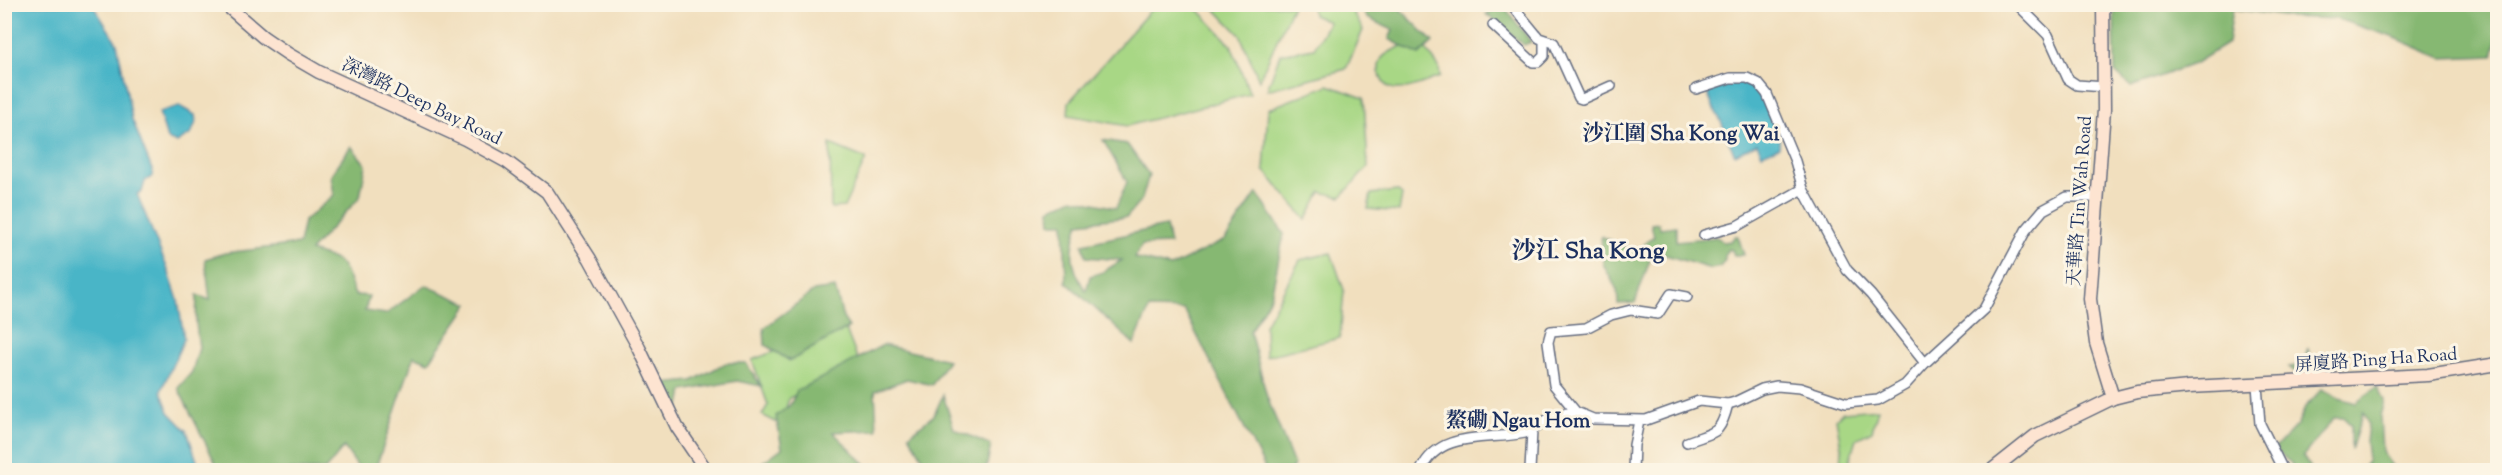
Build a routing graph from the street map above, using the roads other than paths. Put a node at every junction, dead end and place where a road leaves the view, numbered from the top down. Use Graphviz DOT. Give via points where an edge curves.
graph roads {
  1 [pos="225,4"];
  2 [pos="1512,4"];
  3 [pos="2017,4"];
  4 [pos="2103,4"];
  5 [pos="1493,25"];
  6 [pos="1544,41"];
  7 [pos="1611,86"];
  8 [pos="2105,87"];
  9 [pos="1696,89"];
  10 [pos="1803,189"];
  11 [pos="2097,197"];
  12 [pos="1704,235"];
  13 [pos="1687,297"];
  14 [pos="1925,363"];
  15 [pos="2498,364"];
  16 [pos="2257,385"];
  17 [pos="2113,398"];
  18 [pos="1728,404"];
  19 [pos="1576,412"];
  20 [pos="1639,421"];
  21 [pos="1532,431"];
  22 [pos="1687,442"];
  23 [pos="706,471"];
  24 [pos="1421,471"];
  25 [pos="1530,471"];
  26 [pos="1633,471"];
  27 [pos="1992,471"];
  28 [pos="2283,471"];
  1 -- 23 [label="street, 深灣路 Deep Bay Road" via="288,54 465,139 507,162 546,192 590,259 677,427"];
  2 -- 6 [label="street"];
  3 -- 8 [label="street" via="2048,35 2068,79 2077,85"];
  4 -- 8 [label="street, 天華路 Tin Wah Road"];
  5 -- 6 [label="street" via="1533,62 1544,56"];
  6 -- 7 [label="street" via="1554,43 1580,99"];
  8 -- 11 [label="street, 天華路 Tin Wah Road"];
  9 -- 10 [label="street" via="1730,78 1758,83 1770,99"];
  10 -- 12 [label="street" via="1737,226"];
  10 -- 14 [label="street" via="1850,276 1871,295"];
  11 -- 14 [label="street" via="2067,197 2043,210 2026,230 1984,309"];
  11 -- 17 [label="street, 天華路 Tin Wah Road" via="2091,315 2100,362"];
  13 -- 19 [label="street" via="1671,294 1658,314 1631,310 1586,328 1551,331 1548,342 1554,385"];
  14 -- 18 [label="street" via="1891,394 1861,403 1834,401 1813,391 1777,386"];
  15 -- 16 [label="street, 屏廈路 Ping Ha Road" via="2428,375"];
  16 -- 17 [label="street, 屏廈路 Ping Ha Road" via="2189,387"];
  16 -- 28 [label="street" via="2260,424"];
  17 -- 27 [label="street, 屏廈路 Ping Ha Road" via="2036,436"];
  18 -- 20 [label="street" via="1699,401"];
  18 -- 22 [label="street" via="1723,424 1716,432"];
  19 -- 20 [label="street" via="1602,421"];
  19 -- 21 [label="street" via="1553,416"];
  20 -- 26 [label="street"];
  21 -- 24 [label="street" via="1453,441 1429,459"];
  21 -- 25 [label="street"];
}
